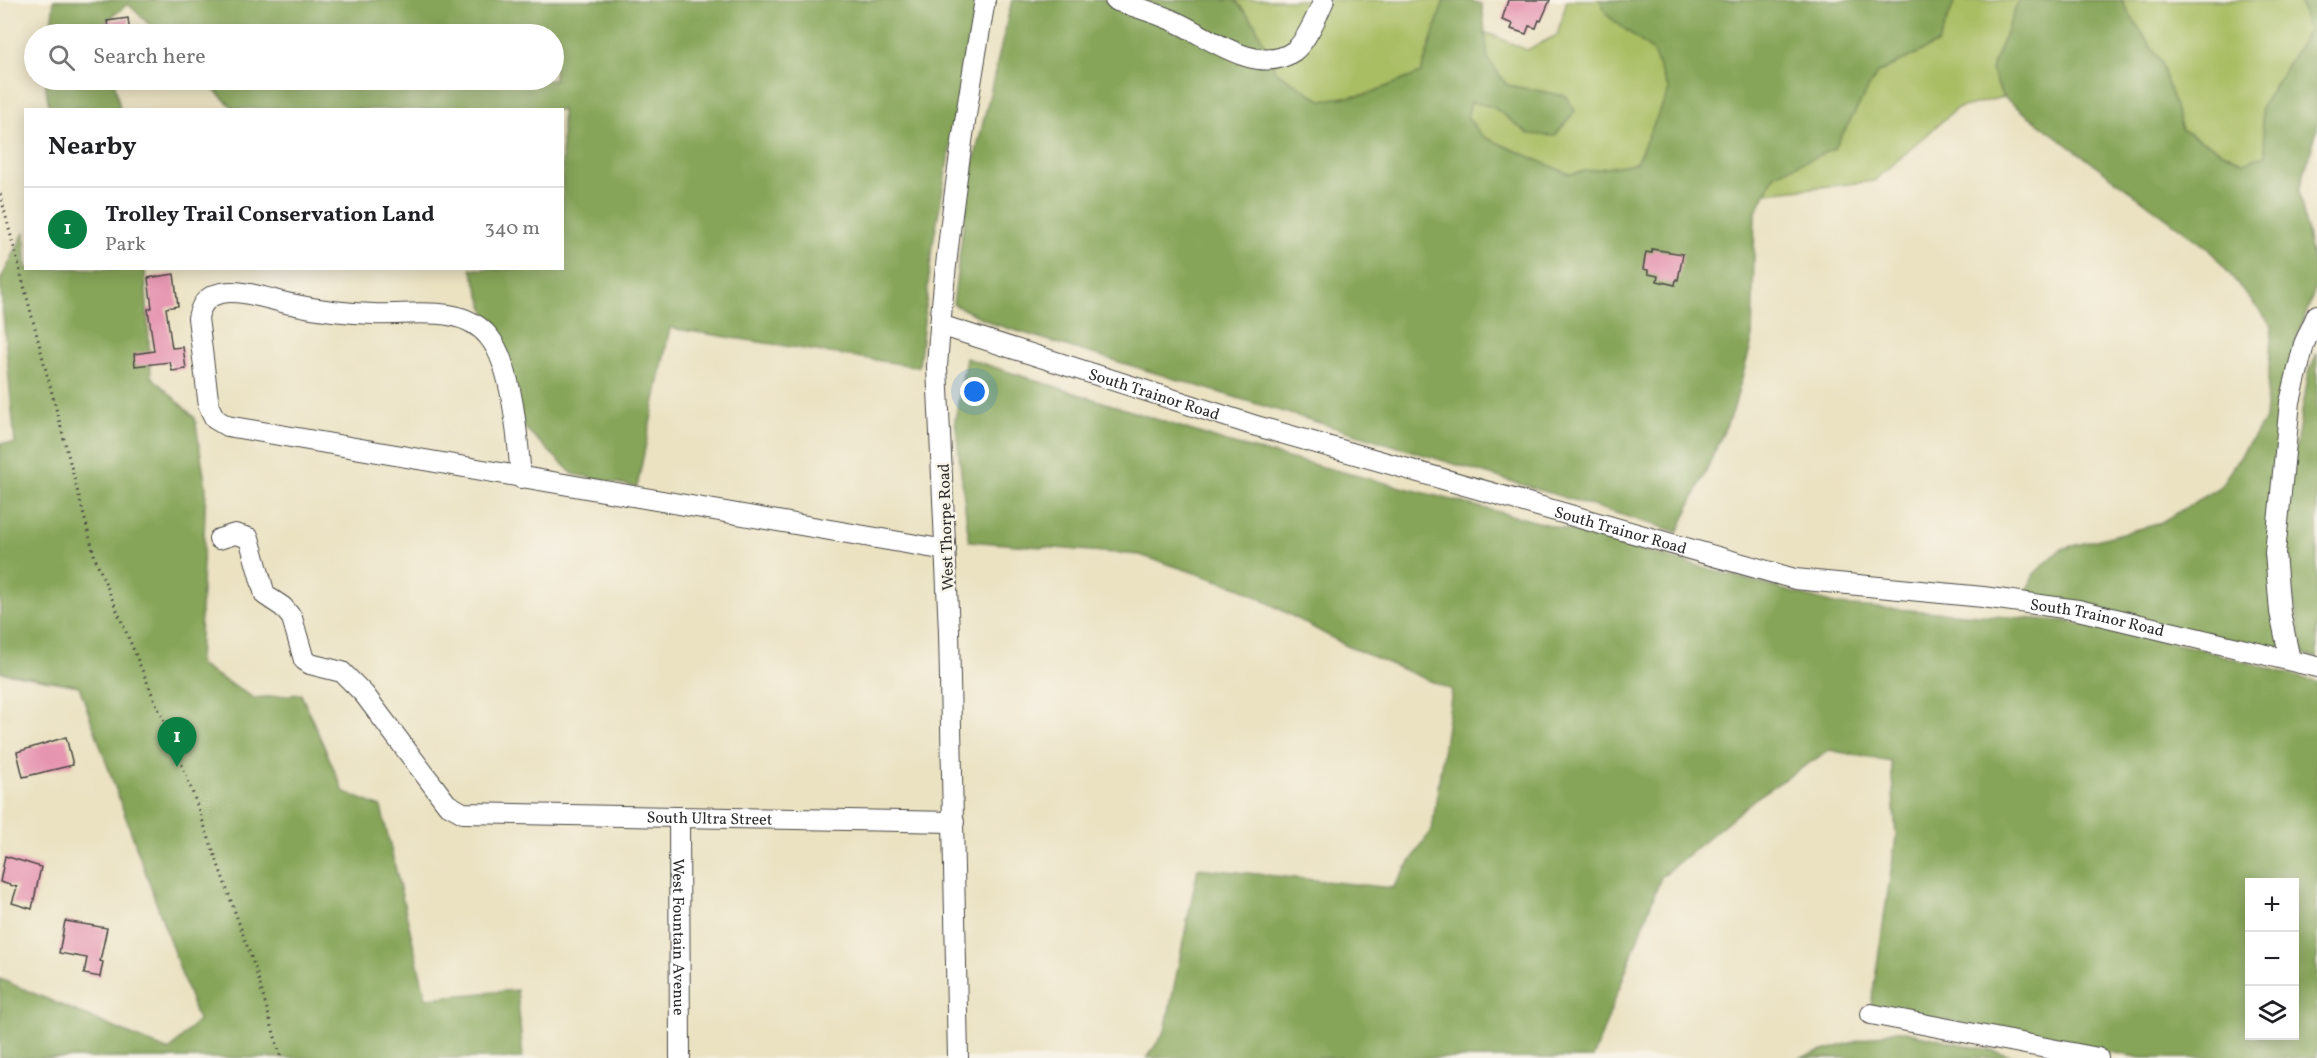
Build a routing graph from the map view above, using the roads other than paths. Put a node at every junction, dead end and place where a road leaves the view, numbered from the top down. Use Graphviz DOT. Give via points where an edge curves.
graph roads {
  1 [pos="985,0"];
  2 [pos="1115,0"];
  3 [pos="1324,0"];
  4 [pos="2317,315"];
  5 [pos="940,325"];
  6 [pos="521,478"];
  7 [pos="219,539"];
  8 [pos="946,549"];
  9 [pos="2289,660"];
  10 [pos="2317,667"];
  11 [pos="679,817"];
  12 [pos="954,822"];
  13 [pos="1871,1014"];
  14 [pos="680,1058"];
  15 [pos="958,1058"];
  16 [pos="2098,1058"];
  1 -- 5 [label="street, West Thorpe Road" via="969,93"];
  2 -- 3 [label="street" via="1174,21 1251,58 1270,60 1294,50 1316,20"];
  4 -- 9 [label="street" via="2304,344 2290,402 2275,553"];
  5 -- 8 [label="street, West Thorpe Road" via="937,368"];
  5 -- 9 [label="street, South Trainor Road" via="1253,425 1795,579 2078,610"];
  6 -- 6 [label="street" via="220,423 209,407 198,318 202,304 207,297 225,291 325,312 433,313 470,322 489,336 503,369 517,425"];
  6 -- 8 [label="street"];
  7 -- 11 [label="street, South Ultra Street" via="235,534 249,538 265,596 292,618 304,660 342,672 364,694 447,804 463,813"];
  8 -- 12 [label="street, West Thorpe Road"];
  9 -- 10 [label="street, South Trainor Road"];
  11 -- 12 [label="street, South Ultra Street"];
  11 -- 14 [label="street, West Fountain Avenue"];
  12 -- 15 [label="street, West Thorpe Road"];
  13 -- 16 [label="street"];
}
